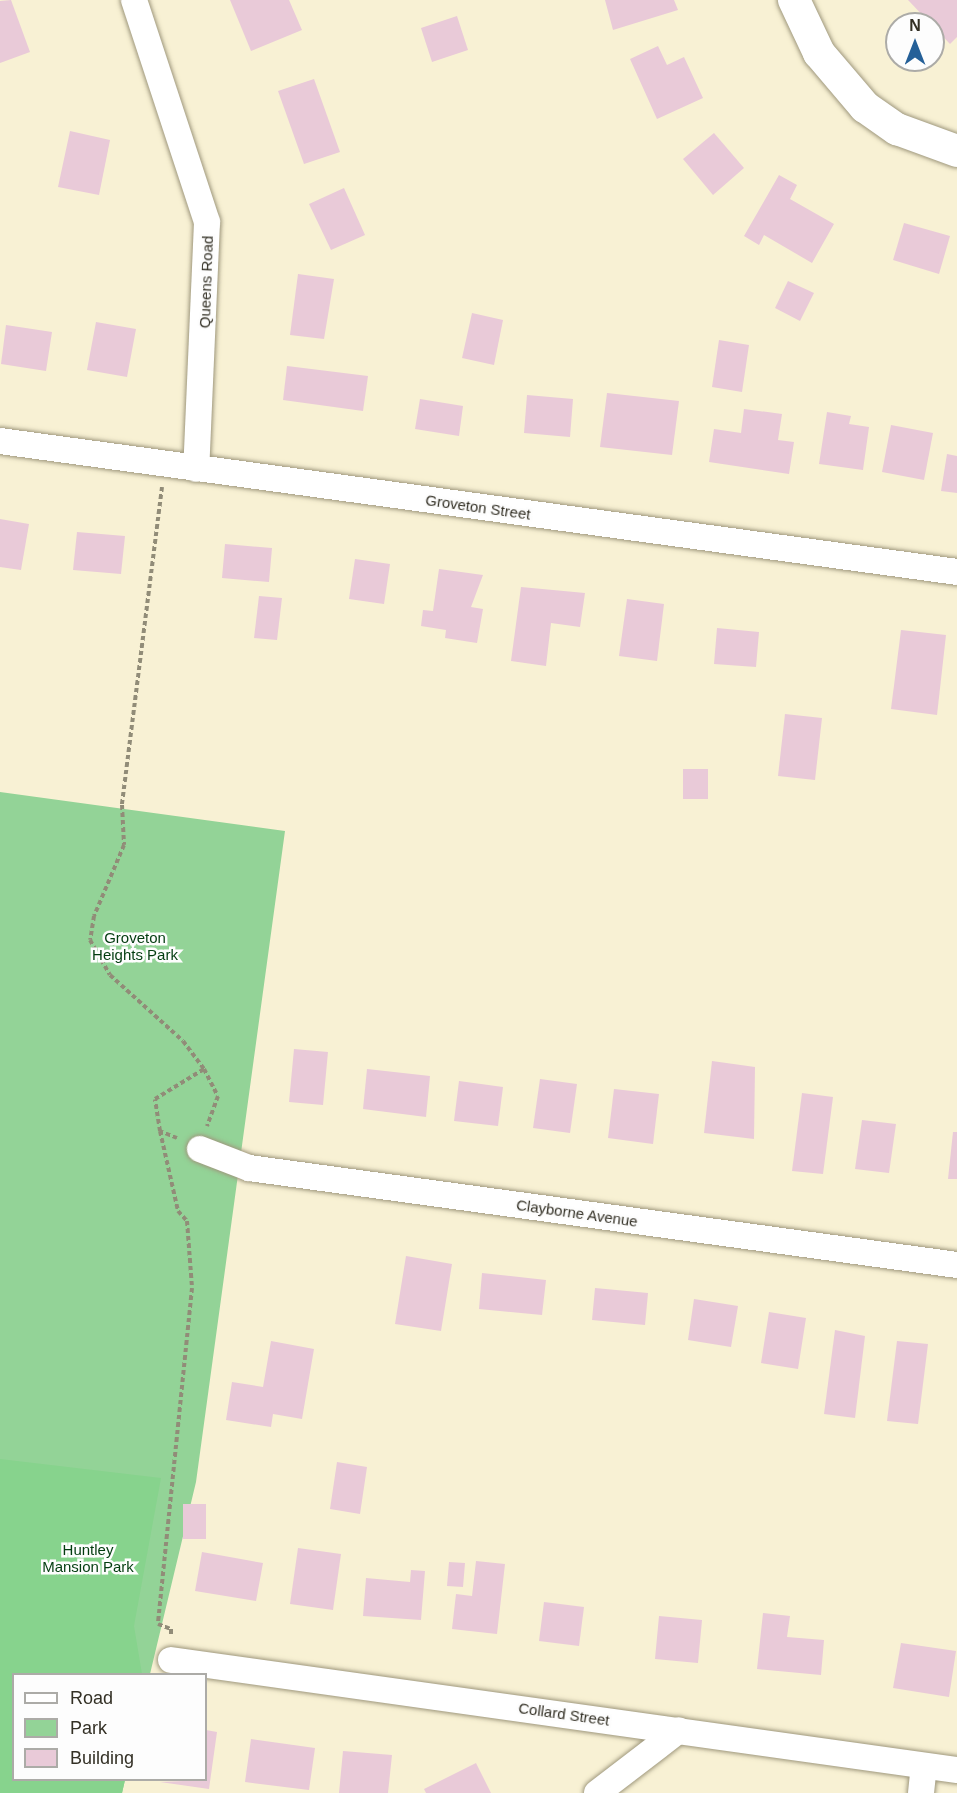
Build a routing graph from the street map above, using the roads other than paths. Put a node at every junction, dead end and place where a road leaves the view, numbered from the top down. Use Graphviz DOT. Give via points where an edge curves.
graph roads {
  1 [pos="134,0"];
  2 [pos="794,0"];
  3 [pos="957,151"];
  4 [pos="0,441"];
  5 [pos="196,469"];
  6 [pos="957,572"];
  7 [pos="200,1149"];
  8 [pos="957,1265"];
  9 [pos="171,1660"];
  10 [pos="679,1730"];
  11 [pos="924,1766"];
  12 [pos="957,1770"];
  13 [pos="597,1793"];
  14 [pos="921,1793"];
  1 -- 5 [label="street, Queens Road" via="207,222"];
  2 -- 3 [label="street" via="819,53 865,107 897,129"];
  4 -- 5 [label="street, Groveton Street"];
  5 -- 6 [label="street, Groveton Street"];
  7 -- 8 [label="street, Clayborne Avenue" via="249,1168"];
  9 -- 10 [label="street, Collard Street"];
  10 -- 11 [label="street, Collard Street"];
  10 -- 13 [label="street"];
  11 -- 12 [label="street, Collard Street"];
  11 -- 14 [label="street"];
}
